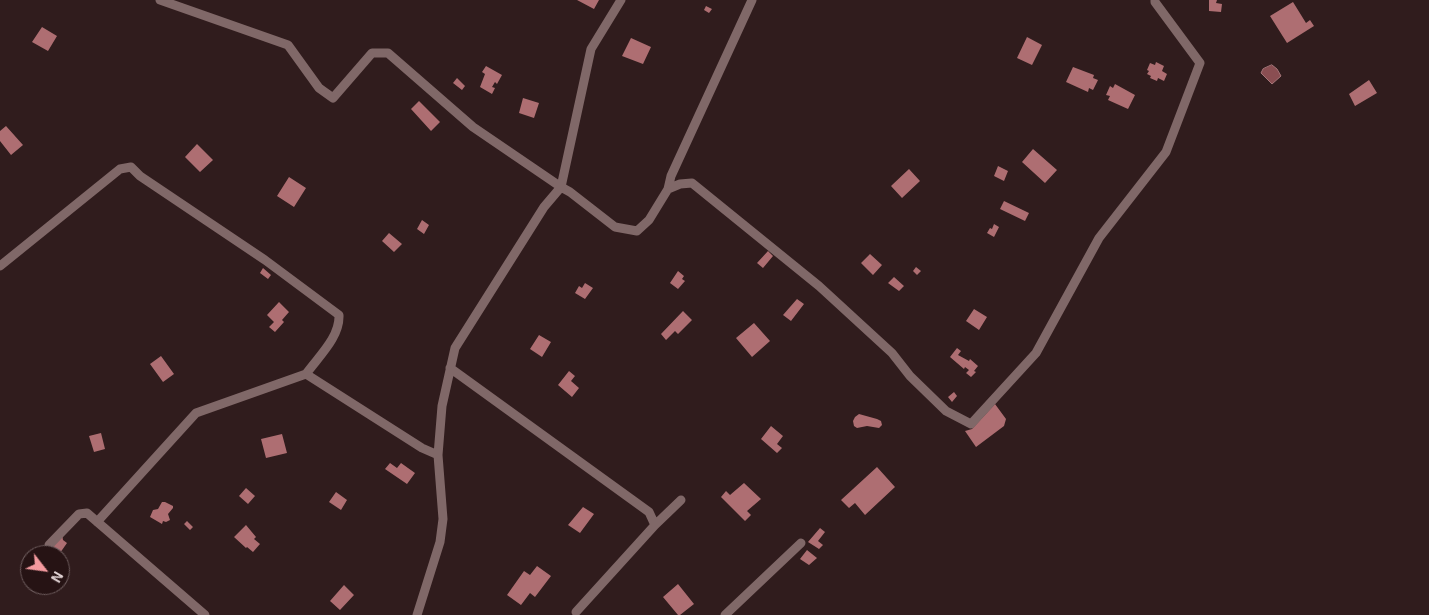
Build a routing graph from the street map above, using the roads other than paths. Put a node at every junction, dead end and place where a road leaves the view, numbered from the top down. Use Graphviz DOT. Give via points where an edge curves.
graph roads {
  1 [pos="160,0"];
  2 [pos="621,0"];
  3 [pos="752,0"];
  4 [pos="1155,0"];
  5 [pos="561,187"];
  6 [pos="668,189"];
  7 [pos="0,266"];
  8 [pos="450,368"];
  9 [pos="306,374"];
  10 [pos="438,455"];
  11 [pos="681,500"];
  12 [pos="97,522"];
  13 [pos="655,525"];
  14 [pos="801,543"];
  15 [pos="49,545"];
  16 [pos="576,612"];
  17 [pos="205,615"];
  18 [pos="417,615"];
  19 [pos="725,615"];
  1 -- 5 [label="street" via="288,45 319,88 333,98 372,53 388,53 473,127"];
  2 -- 5 [label="street" via="591,49"];
  3 -- 6 [label="street" via="671,176"];
  4 -- 6 [label="street" via="1200,63 1166,152 1099,238 1036,353 971,424 946,411 892,353 819,286 692,183"];
  5 -- 6 [label="street" via="615,227 637,231 649,220"];
  5 -- 8 [label="street" via="544,207 455,348"];
  7 -- 9 [label="street" via="120,169 131,167 339,315 334,337"];
  8 -- 10 [label="street" via="442,406"];
  8 -- 13 [label="street" via="649,512"];
  9 -- 10 [label="street"];
  9 -- 12 [label="street" via="196,413"];
  10 -- 18 [label="street" via="443,520 440,542"];
  11 -- 13 [label="street"];
  12 -- 15 [label="street" via="87,514 79,514"];
  12 -- 17 [label="street"];
  13 -- 16 [label="street"];
  14 -- 19 [label="street"];
}
